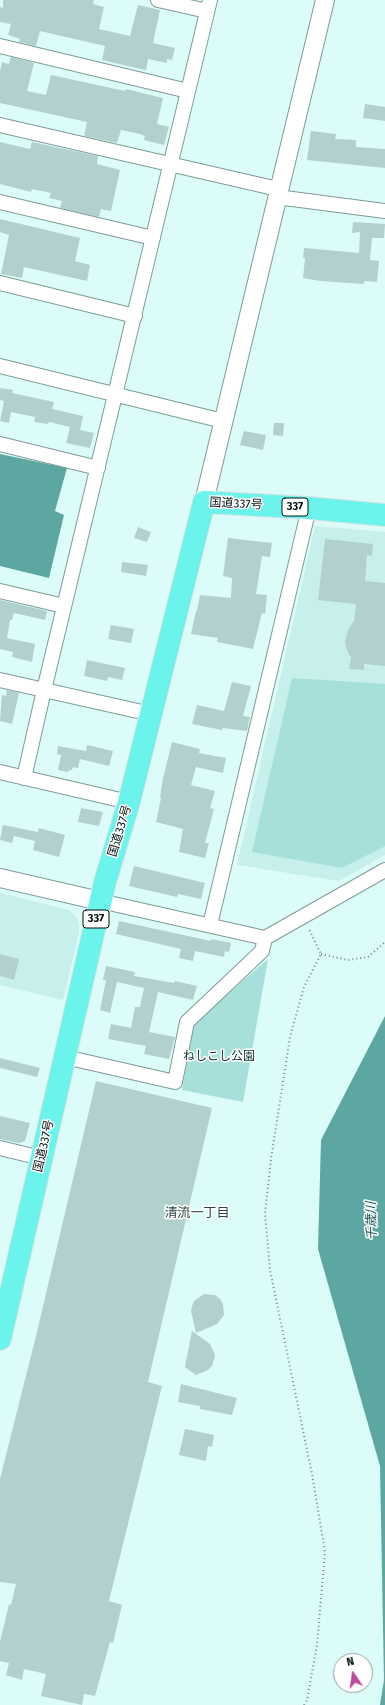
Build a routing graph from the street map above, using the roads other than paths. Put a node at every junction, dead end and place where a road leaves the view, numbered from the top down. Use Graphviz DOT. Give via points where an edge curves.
graph roads {
  1 [pos="158,0"];
  2 [pos="325,0"];
  3 [pos="208,6"];
  4 [pos="0,46"];
  5 [pos="188,91"];
  6 [pos="0,125"];
  7 [pos="170,165"];
  8 [pos="278,193"];
  9 [pos="0,202"];
  10 [pos="385,211"];
  11 [pos="153,238"];
  12 [pos="0,283"];
  13 [pos="135,316"];
  14 [pos="0,366"];
  15 [pos="116,394"];
  16 [pos="223,421"];
  17 [pos="0,444"];
  18 [pos="98,468"];
  19 [pos="204,502"];
  20 [pos="309,508"];
  21 [pos="385,515"];
  22 [pos="0,591"];
  23 [pos="64,606"];
  24 [pos="0,680"];
  25 [pos="44,690"];
  26 [pos="151,714"];
  27 [pos="0,772"];
  28 [pos="24,778"];
  29 [pos="129,802"];
  30 [pos="385,870"];
  31 [pos="0,878"];
  32 [pos="100,901"];
  33 [pos="210,925"];
  34 [pos="265,938"];
  35 [pos="65,1057"];
  36 [pos="0,1148"];
  37 [pos="42,1158"];
  38 [pos="0,1339"];
  1 -- 3 [label="street"];
  2 -- 8 [label="street"];
  3 -- 5 [label="street"];
  4 -- 5 [label="street"];
  5 -- 7 [label="street"];
  6 -- 7 [label="street"];
  7 -- 8 [label="street"];
  7 -- 11 [label="street"];
  8 -- 10 [label="street"];
  8 -- 16 [label="street"];
  9 -- 11 [label="street"];
  11 -- 13 [label="street"];
  12 -- 13 [label="street"];
  13 -- 15 [label="street"];
  14 -- 15 [label="street"];
  15 -- 16 [label="street"];
  15 -- 18 [label="street"];
  16 -- 19 [label="street"];
  17 -- 18 [label="street"];
  18 -- 23 [label="street"];
  19 -- 20 [label="highway, 国道337号 / 337"];
  19 -- 26 [label="highway, 国道337号 / 337"];
  20 -- 21 [label="highway, 国道337号 / 337"];
  20 -- 33 [label="street"];
  22 -- 23 [label="street"];
  23 -- 25 [label="street"];
  24 -- 25 [label="street"];
  25 -- 26 [label="street"];
  25 -- 28 [label="street"];
  26 -- 29 [label="highway, 国道337号 / 337"];
  27 -- 28 [label="street"];
  28 -- 29 [label="street"];
  29 -- 32 [label="highway, 国道337号 / 337"];
  30 -- 34 [label="street"];
  31 -- 32 [label="street"];
  32 -- 33 [label="street"];
  32 -- 35 [label="highway, 国道337号 / 337"];
  33 -- 34 [label="street"];
  34 -- 35 [label="street" via="262,951 187,1022 175,1082"];
  35 -- 37 [label="highway, 国道337号 / 337"];
  36 -- 37 [label="street"];
  37 -- 38 [label="highway, 国道337号 / 337"];
}
